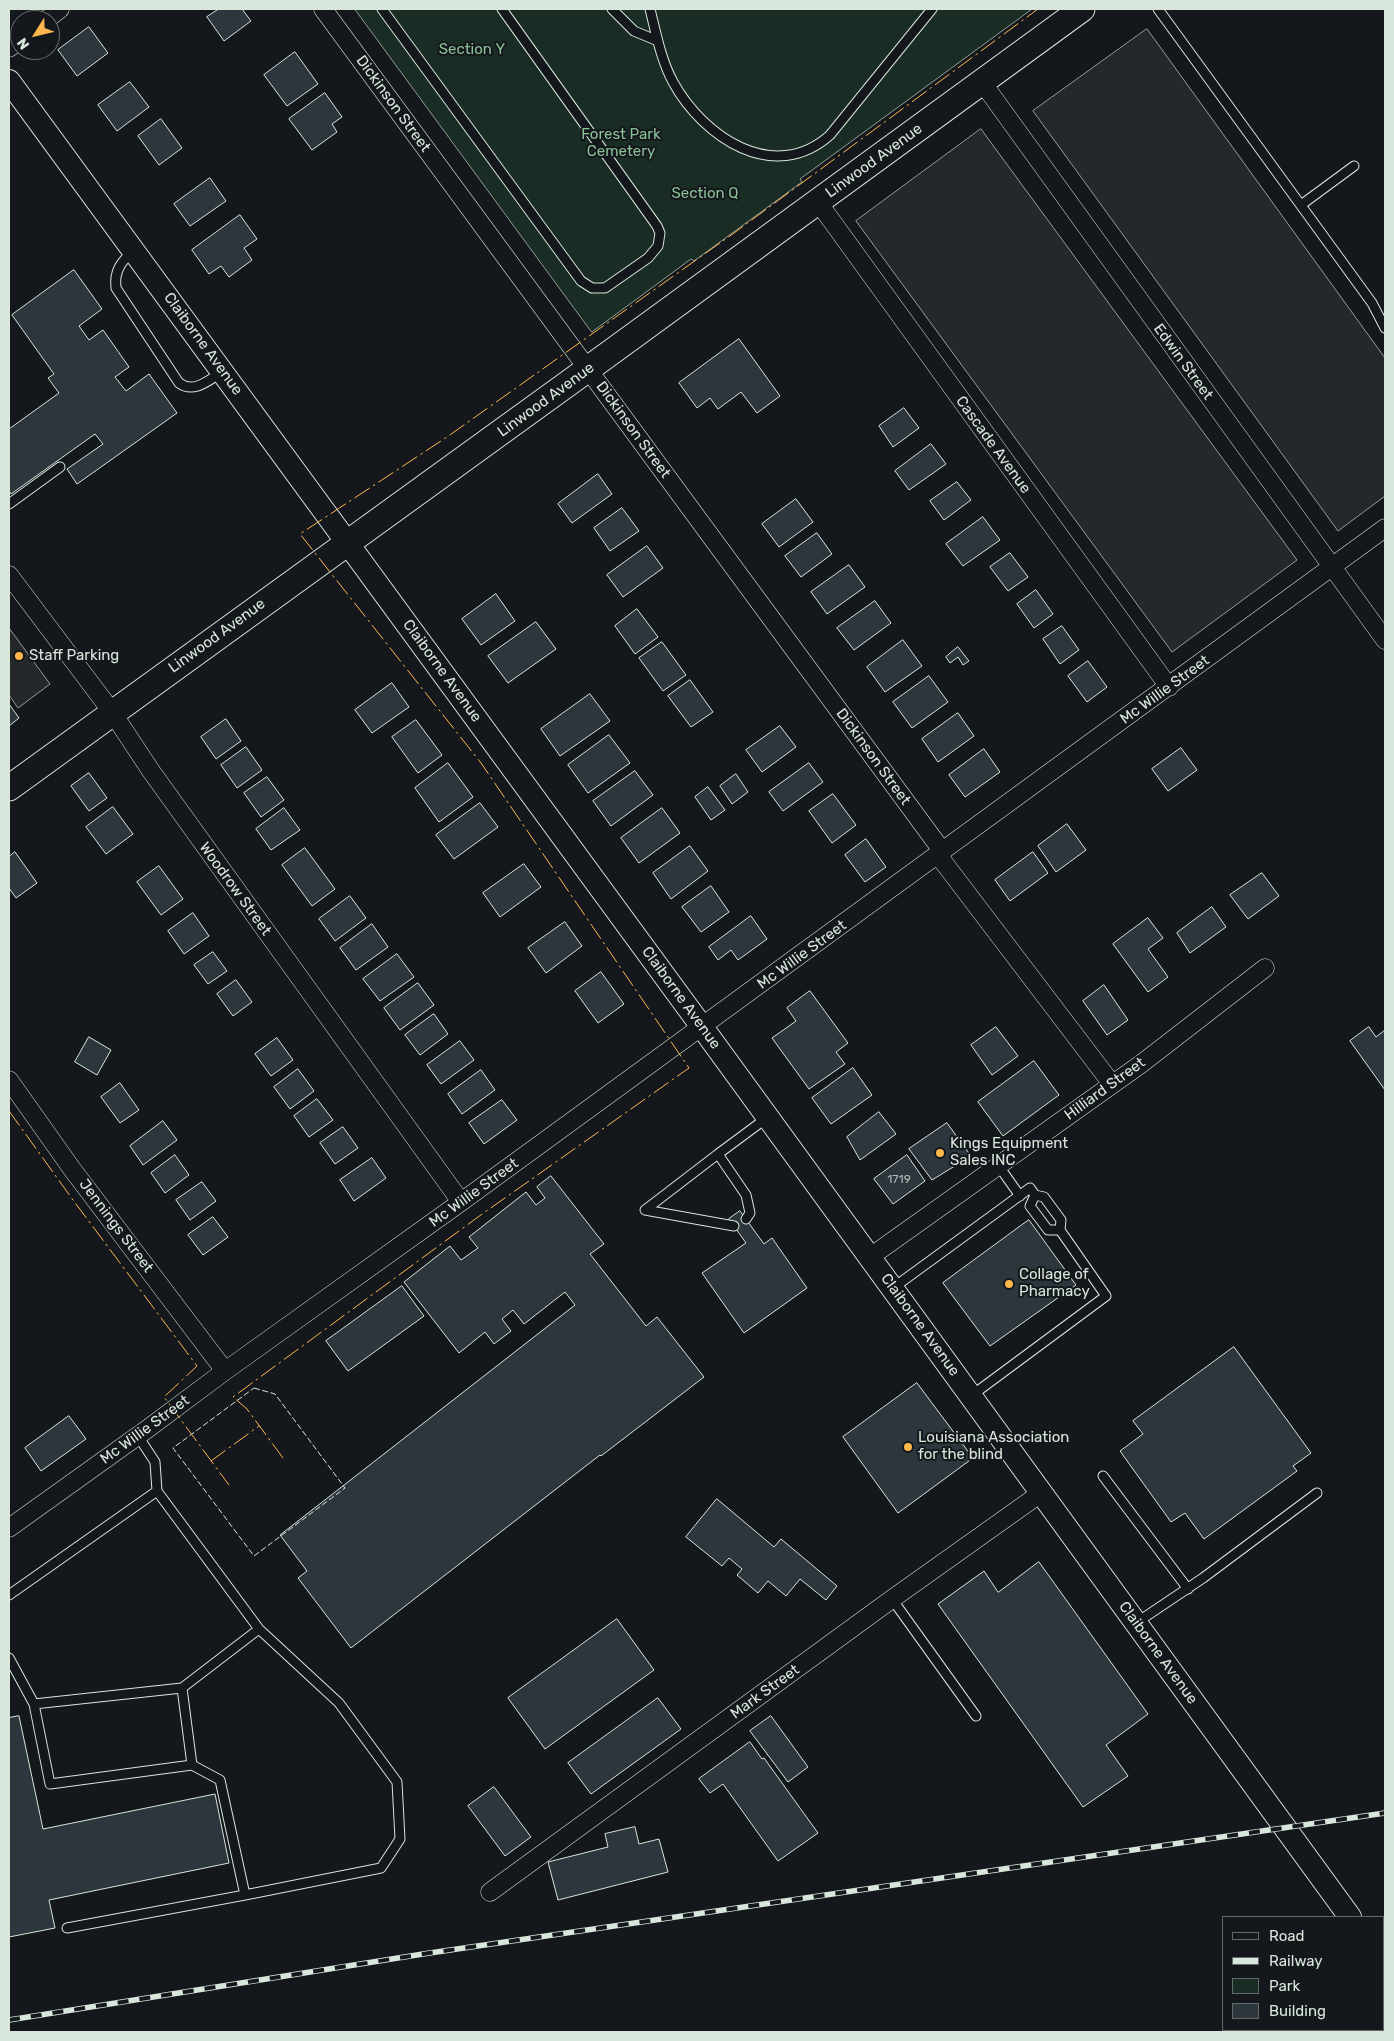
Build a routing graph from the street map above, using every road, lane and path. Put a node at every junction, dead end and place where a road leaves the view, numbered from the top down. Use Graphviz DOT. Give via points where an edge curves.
graph roads {
  1 [pos="323,9"];
  2 [pos="382,9"];
  3 [pos="502,9"];
  4 [pos="612,9"];
  5 [pos="650,9"];
  6 [pos="932,9"];
  7 [pos="1082,9"];
  8 [pos="1158,9"];
  9 [pos="658,41"];
  10 [pos="9,82"];
  11 [pos="982,82"];
  12 [pos="1354,166"];
  13 [pos="818,202"];
  14 [pos="1300,204"];
  15 [pos="134,251"];
  16 [pos="1385,328"];
  17 [pos="588,369"];
  18 [pos="222,372"];
  19 [pos="60,467"];
  20 [pos="9,504"];
  21 [pos="1385,528"];
  22 [pos="348,542"];
  23 [pos="1333,567"];
  24 [pos="9,575"];
  25 [pos="1385,640"];
  26 [pos="1169,687"];
  27 [pos="112,712"];
  28 [pos="9,788"];
  29 [pos="941,854"];
  30 [pos="1265,968"];
  31 [pos="702,1027"];
  32 [pos="9,1080"];
  33 [pos="1112,1084"];
  34 [pos="768,1117"];
  35 [pos="718,1154"];
  36 [pos="998,1166"];
  37 [pos="1035,1195"];
  38 [pos="1020,1196"];
  39 [pos="461,1202"];
  40 [pos="746,1218"];
  41 [pos="734,1226"];
  42 [pos="1060,1230"];
  43 [pos="870,1257"];
  44 [pos="892,1288"];
  45 [pos="225,1371"];
  46 [pos="971,1396"];
  47 [pos="138,1436"];
  48 [pos="1102,1476"];
  49 [pos="157,1492"];
  50 [pos="1042,1493"];
  51 [pos="1317,1493"];
  52 [pos="9,1528"];
  53 [pos="1188,1589"];
  54 [pos="9,1595"];
  55 [pos="892,1599"];
  56 [pos="1136,1623"];
  57 [pos="259,1629"];
  58 [pos="9,1658"];
  59 [pos="182,1688"];
  60 [pos="34,1704"];
  61 [pos="976,1716"];
  62 [pos="192,1765"];
  63 [pos="490,1892"];
  64 [pos="245,1895"];
  65 [pos="1349,1916"];
  66 [pos="66,1928"];
  1 -- 17 [label="street, Dickinson Street"];
  2 -- 3 [label="lane" via="581,281 592,288 605,288 654,252 660,239 657,226"];
  4 -- 9 [label="lane" via="634,31"];
  5 -- 9 [label="lane"];
  6 -- 9 [label="lane" via="830,136 808,150 789,156 770,157 745,150 704,122 672,81"];
  7 -- 11 [label="main road, Linwood Avenue"];
  8 -- 14 [label="lane"];
  10 -- 15 [label="street, Claiborne Avenue"];
  11 -- 13 [label="main road, Linwood Avenue"];
  11 -- 23 [label="street, Edwin Street"];
  12 -- 14 [label="lane"];
  13 -- 17 [label="main road, Linwood Avenue"];
  13 -- 26 [label="street, Cascade Avenue"];
  14 -- 16 [label="lane" via="1372,303"];
  15 -- 18 [label="street, Claiborne Avenue"];
  15 -- 18 [label="lane" via="116,273 116,288 179,383 194,387"];
  17 -- 22 [label="main road, Linwood Avenue"];
  17 -- 29 [label="street, Dickinson Street"];
  18 -- 22 [label="street, Claiborne Avenue"];
  19 -- 20 [label="lane"];
  21 -- 23 [label="street, Mc Willie Street"];
  22 -- 27 [label="main road, Linwood Avenue"];
  22 -- 31 [label="street, Claiborne Avenue"];
  23 -- 25 [label="street, Edwin Street"];
  23 -- 26 [label="street, Mc Willie Street"];
  24 -- 27 [label="street, Woodrow Street"];
  26 -- 29 [label="street, Mc Willie Street"];
  27 -- 28 [label="main road, Linwood Avenue"];
  27 -- 39 [label="street, Woodrow Street" via="168,796"];
  29 -- 31 [label="street, Mc Willie Street"];
  29 -- 33 [label="street, Dickinson Street"];
  30 -- 33 [label="street, Hilliard Street"];
  31 -- 34 [label="street, Claiborne Avenue"];
  31 -- 39 [label="street, Mc Willie Street"];
  32 -- 45 [label="street, Jennings Street"];
  33 -- 36 [label="street, Hilliard Street"];
  34 -- 35 [label="lane"];
  34 -- 43 [label="street, Claiborne Avenue"];
  35 -- 40 [label="lane" via="746,1195 750,1213"];
  35 -- 41 [label="lane" via="644,1210"];
  36 -- 38 [label="lane"];
  36 -- 43 [label="street, Hilliard Street"];
  37 -- 38 [label="lane" via="1030,1188"];
  37 -- 42 [label="lane" via="1044,1197 1060,1220"];
  37 -- 42 [label="lane" via="1030,1206 1048,1230"];
  38 -- 44 [label="lane"];
  39 -- 45 [label="street, Mc Willie Street"];
  42 -- 46 [label="lane" via="1106,1296"];
  43 -- 44 [label="street, Claiborne Avenue"];
  44 -- 46 [label="street, Claiborne Avenue"];
  45 -- 47 [label="street, Mc Willie Street"];
  46 -- 50 [label="street, Claiborne Avenue"];
  47 -- 49 [label="lane" via="156,1462"];
  47 -- 52 [label="street, Mc Willie Street"];
  48 -- 53 [label="lane"];
  49 -- 54 [label="lane"];
  49 -- 57 [label="lane"];
  50 -- 55 [label="street, Mark Street"];
  50 -- 56 [label="street, Claiborne Avenue"];
  51 -- 53 [label="lane"];
  53 -- 56 [label="lane"];
  55 -- 61 [label="lane"];
  55 -- 63 [label="street, Mark Street"];
  56 -- 65 [label="street, Claiborne Avenue"];
  57 -- 59 [label="lane"];
  57 -- 64 [label="lane" via="339,1703 397,1782 400,1839 382,1868"];
  58 -- 60 [label="lane"];
  59 -- 60 [label="lane"];
  59 -- 62 [label="lane"];
  60 -- 62 [label="lane" via="50,1784"];
  62 -- 64 [label="lane" via="220,1780"];
  64 -- 66 [label="lane"];
}
